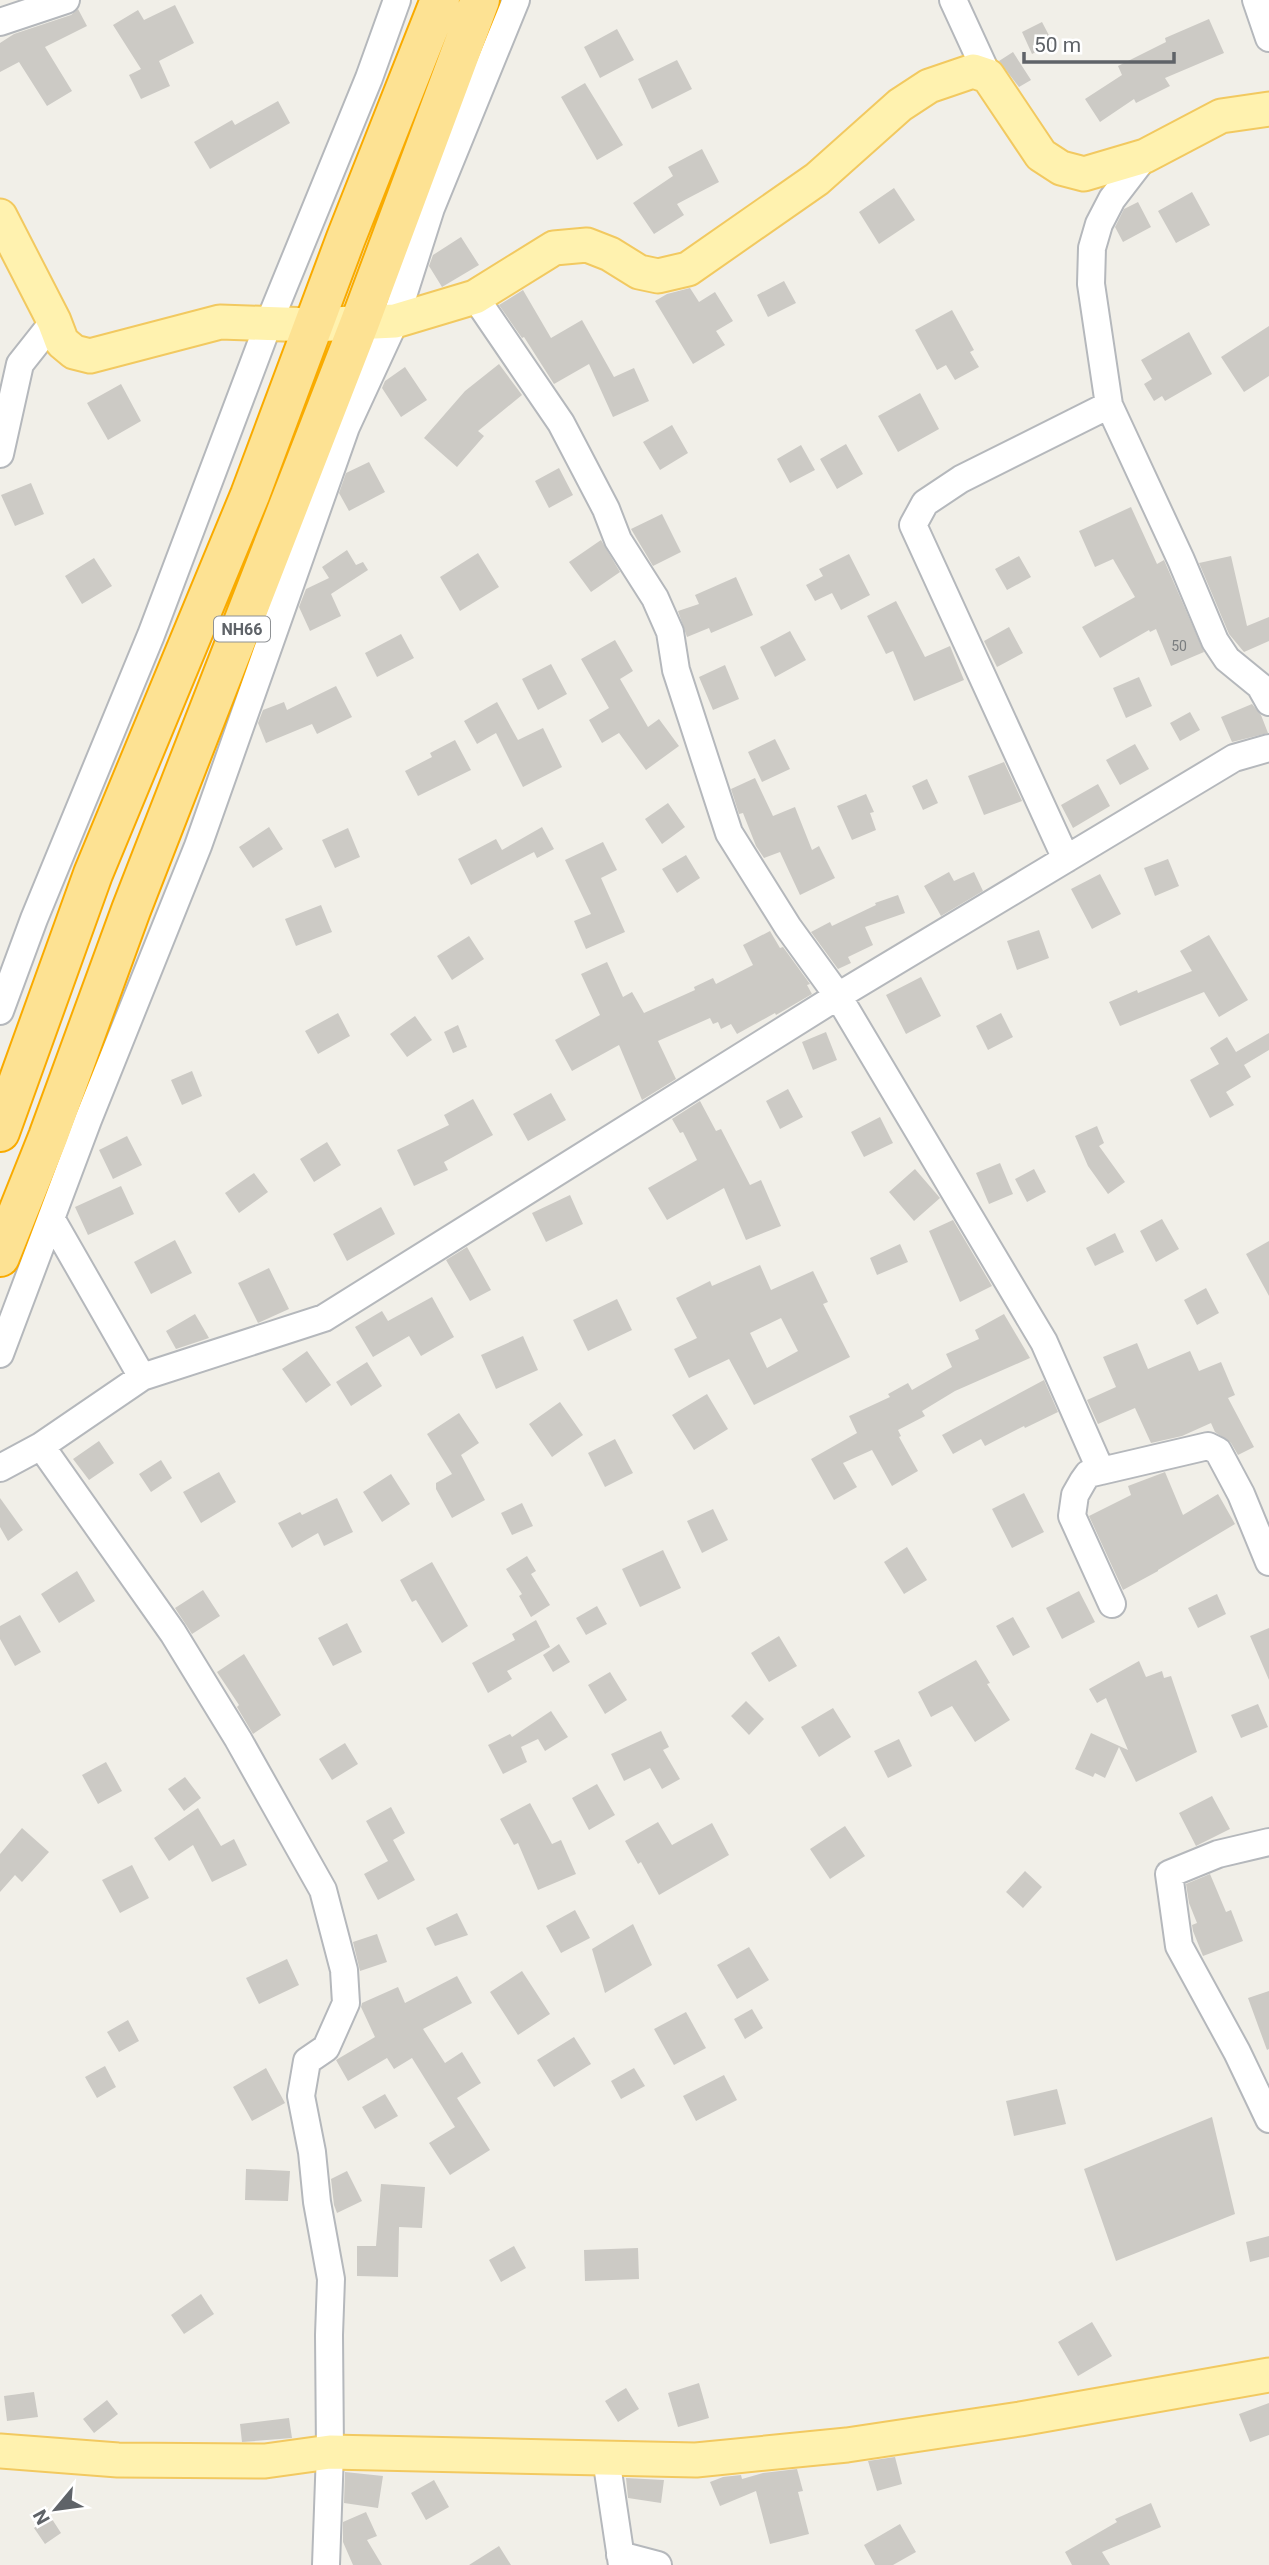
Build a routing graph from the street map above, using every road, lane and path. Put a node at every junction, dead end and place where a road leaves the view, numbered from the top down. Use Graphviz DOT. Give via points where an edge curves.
graph roads {
  1 [pos="66,0"];
  2 [pos="397,0"];
  3 [pos="440,0"];
  4 [pos="480,0"];
  5 [pos="516,0"];
  6 [pos="953,0"];
  7 [pos="1256,0"];
  8 [pos="0,22"];
  9 [pos="1269,38"];
  10 [pos="988,76"];
  11 [pos="1269,109"];
  12 [pos="1145,156"];
  13 [pos="0,216"];
  14 [pos="475,297"];
  15 [pos="54,321"];
  16 [pos="377,321"];
  17 [pos="268,325"];
  18 [pos="313,325"];
  19 [pos="1109,405"];
  20 [pos="0,454"];
  21 [pos="1269,702"];
  22 [pos="1269,748"];
  23 [pos="1066,859"];
  24 [pos="838,996"];
  25 [pos="0,1011"];
  26 [pos="0,1132"];
  27 [pos="52,1220"];
  28 [pos="0,1258"];
  29 [pos="0,1354"];
  30 [pos="142,1377"];
  31 [pos="41,1446"];
  32 [pos="0,1468"];
  33 [pos="1101,1471"];
  34 [pos="1269,1562"];
  35 [pos="1112,1604"];
  36 [pos="1269,1842"];
  37 [pos="1269,2119"];
  38 [pos="1269,2375"];
  39 [pos="0,2451"];
  40 [pos="330,2452"];
  41 [pos="606,2458"];
  42 [pos="621,2560"];
  43 [pos="326,2565"];
  44 [pos="658,2565"];
  1 -- 8 [label="street"];
  2 -- 17 [label="street"];
  3 -- 18 [label="highway, NH66"];
  4 -- 16 [label="highway, NH66"];
  5 -- 16 [label="street" via="431,208"];
  6 -- 10 [label="street"];
  7 -- 9 [label="street"];
  10 -- 12 [label="main road" via="1041,155 1061,168 1084,174"];
  10 -- 14 [label="main road" via="973,71 929,86 900,105 817,179 688,269 658,276 639,272 587,245 554,248"];
  11 -- 12 [label="main road" via="1221,116"];
  12 -- 19 [label="street" via="1112,199 1092,248 1091,284"];
  13 -- 15 [label="main road"];
  14 -- 16 [label="main road"];
  14 -- 24 [label="street" via="561,423 618,540 655,598 670,632 676,670 729,833 788,928"];
  15 -- 17 [label="main road" via="62,342 74,352 90,356 220,322"];
  15 -- 20 [label="street" via="20,364"];
  16 -- 18 [label="main road"];
  16 -- 27 [label="street" via="346,427 198,846"];
  16 -- 28 [label="highway, NH66" via="131,910"];
  17 -- 18 [label="main road"];
  17 -- 25 [label="street" via="151,635"];
  18 -- 26 [label="highway, NH66" via="250,495 93,873"];
  19 -- 21 [label="street" via="1215,641 1227,659 1260,686"];
  19 -- 23 [label="street" via="961,479 925,503 913,524"];
  22 -- 23 [label="street" via="1234,758"];
  23 -- 24 [label="street"];
  24 -- 30 [label="street" via="324,1318"];
  24 -- 33 [label="street" via="1044,1342"];
  27 -- 29 [label="street"];
  27 -- 30 [label="street"];
  30 -- 31 [label="street"];
  31 -- 32 [label="street"];
  31 -- 40 [label="street" via="173,1633 323,1890 344,1970 346,2003 326,2048 307,2061 301,2096 331,2278"];
  33 -- 34 [label="street" via="1208,1446 1218,1451"];
  33 -- 35 [label="street" via="1088,1474 1083,1481 1072,1516"];
  36 -- 37 [label="street" via="1218,1854 1169,1874 1179,1946"];
  38 -- 41 [label="main road" via="847,2445 696,2460"];
  39 -- 40 [label="main road" via="145,2460 265,2461"];
  40 -- 41 [label="main road"];
  40 -- 43 [label="street"];
  41 -- 42 [label="street"];
  42 -- 44 [label="street"];
}
